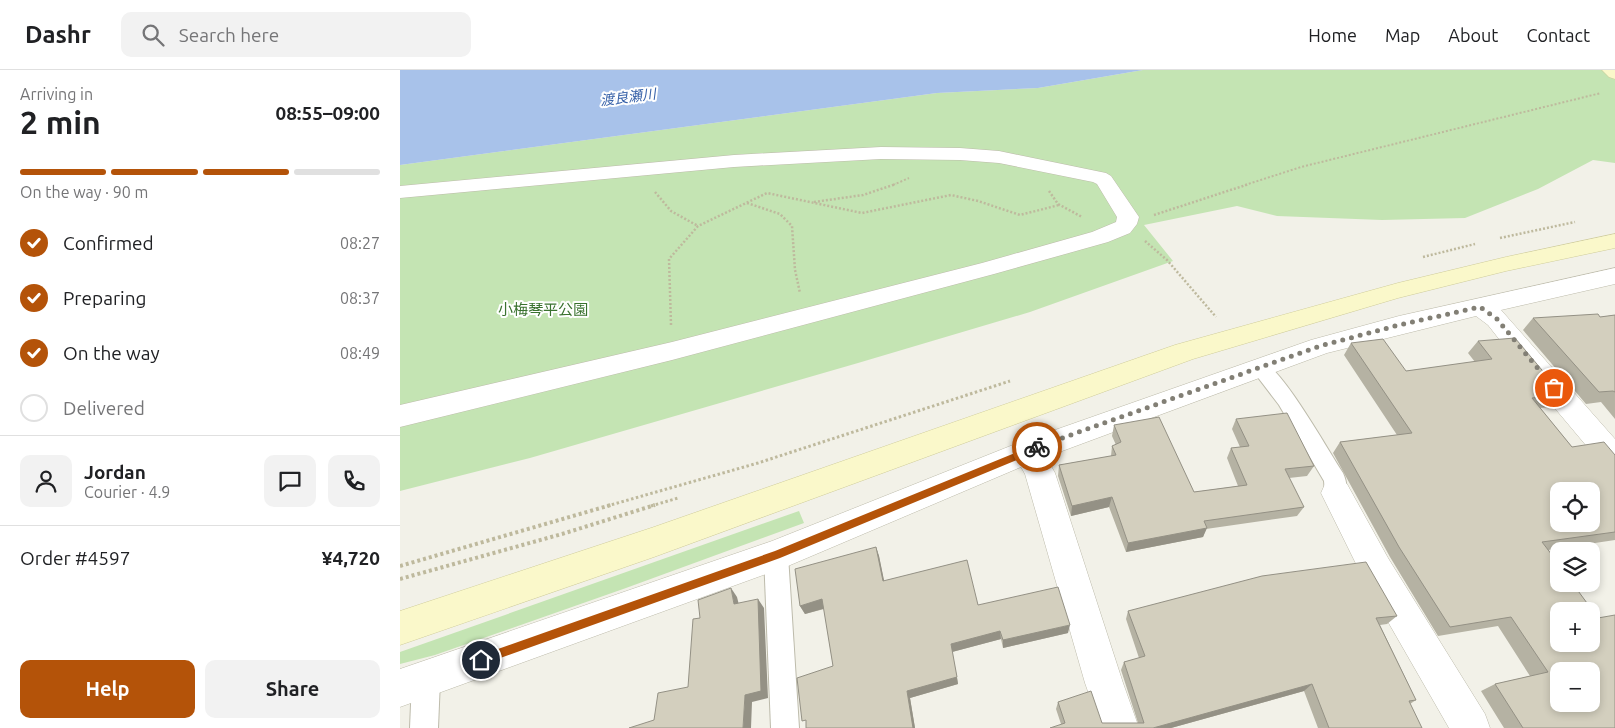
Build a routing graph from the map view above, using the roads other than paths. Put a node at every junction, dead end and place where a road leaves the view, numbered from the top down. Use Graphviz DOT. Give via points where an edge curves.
graph roads {
  1 [pos="1610,70"];
  2 [pos="1615,74"];
  3 [pos="400,192"];
  4 [pos="1615,240"];
  5 [pos="1615,276"];
  6 [pos="1480,307"];
  7 [pos="1260,367"];
  8 [pos="400,416"];
  9 [pos="1028,451"];
  10 [pos="1615,459"];
  11 [pos="1336,493"];
  12 [pos="776,555"];
  13 [pos="400,628"];
  14 [pos="413,684"];
  15 [pos="424,728"];
  16 [pos="785,728"];
  17 [pos="1120,728"];
  18 [pos="1471,728"];
  1 -- 2 [label="street"];
  3 -- 8 [label="street" via="734,161 881,153 936,154 1000,157 1093,175 1104,180 1128,217 1122,228 1100,237 805,318"];
  4 -- 13 [label="street" via="1425,283 1184,352 654,542"];
  5 -- 6 [label="street"];
  6 -- 7 [label="street" via="1320,346"];
  6 -- 10 [label="street" via="1497,319"];
  7 -- 9 [label="street"];
  7 -- 11 [label="lane" via="1286,400 1335,480"];
  9 -- 12 [label="street"];
  9 -- 17 [label="street" via="1040,473"];
  11 -- 18 [label="street" via="1376,569"];
  12 -- 14 [label="street"];
  12 -- 16 [label="lane"];
  14 -- 15 [label="lane"];
}
